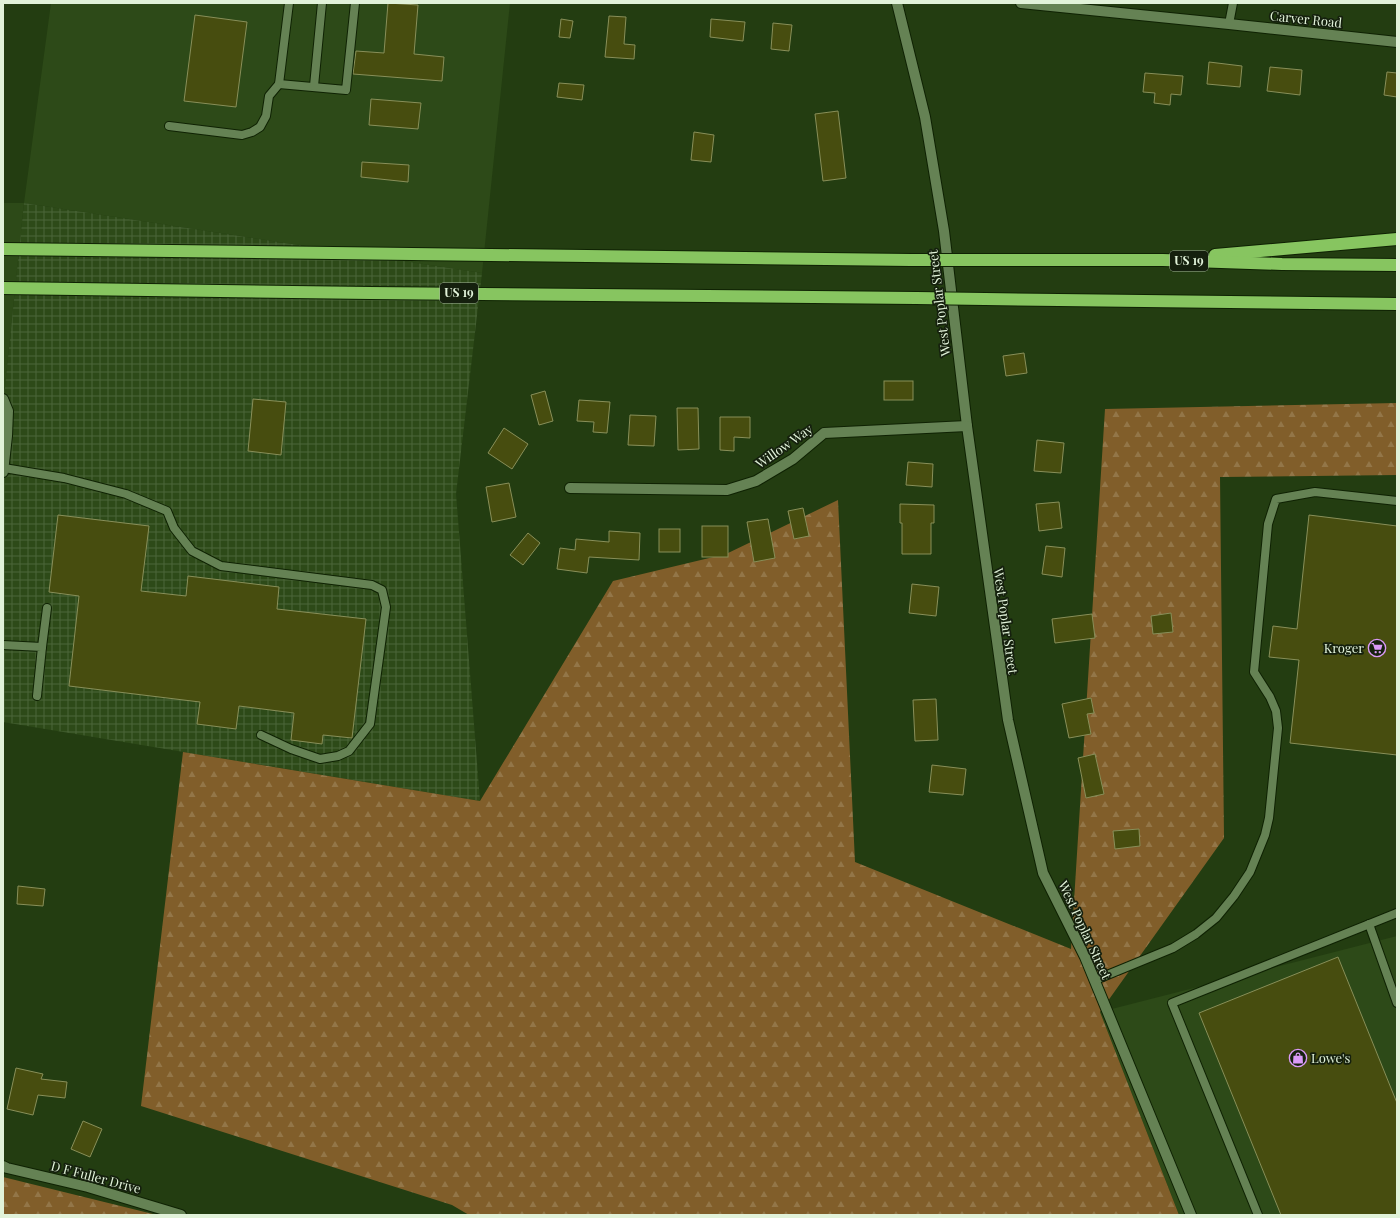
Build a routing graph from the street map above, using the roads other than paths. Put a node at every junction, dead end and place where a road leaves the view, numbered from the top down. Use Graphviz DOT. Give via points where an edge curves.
graph roads {
  1 [pos="288,3"];
  2 [pos="322,3"];
  3 [pos="355,3"];
  4 [pos="897,3"];
  5 [pos="1021,3"];
  6 [pos="1233,3"];
  7 [pos="1229,24"];
  8 [pos="1397,42"];
  9 [pos="279,84"];
  10 [pos="314,86"];
  11 [pos="169,126"];
  12 [pos="1397,239"];
  13 [pos="3,249"];
  14 [pos="1163,260"];
  15 [pos="1397,265"];
  16 [pos="3,288"];
  17 [pos="1394,305"];
  18 [pos="3,399"];
  19 [pos="967,426"];
  20 [pos="4,468"];
  21 [pos="3,472"];
  22 [pos="570,488"];
  23 [pos="1397,501"];
  24 [pos="47,608"];
  25 [pos="3,644"];
  26 [pos="42,647"];
  27 [pos="37,696"];
  28 [pos="261,735"];
  29 [pos="1397,913"];
  30 [pos="1369,924"];
  31 [pos="1095,980"];
  32 [pos="1397,1003"];
  33 [pos="3,1166"];
  34 [pos="181,1215"];
  35 [pos="1191,1215"];
  36 [pos="1258,1215"];
  1 -- 9 [label="lane"];
  2 -- 10 [label="lane"];
  3 -- 10 [label="lane" via="346,90"];
  4 -- 19 [label="street, West Poplar Street" via="925,117 944,231"];
  5 -- 7 [label="street, Carver Road"];
  6 -- 7 [label="lane"];
  7 -- 8 [label="street, Carver Road"];
  9 -- 10 [label="lane"];
  9 -- 11 [label="lane" via="269,96 266,116 260,126 252,132 230,134"];
  12 -- 14 [label="highway"];
  13 -- 14 [label="highway, US 19, bridge" via="911,260"];
  14 -- 15 [label="highway, US 19"];
  16 -- 17 [label="highway, US 19, bridge"];
  18 -- 20 [label="street" via="8,410"];
  19 -- 22 [label="street, Willow Way" via="824,433 793,459 756,481 727,490"];
  19 -- 31 [label="street, West Poplar Street" via="1008,720 1043,873"];
  20 -- 21 [label="street"];
  20 -- 28 [label="lane" via="64,478 126,494 167,511 174,528 192,551 221,566 372,585 382,590 386,607 370,724 349,750 338,756 320,759"];
  23 -- 31 [label="lane" via="1315,492 1276,499 1268,524 1254,672 1276,711 1278,728 1265,835 1250,872 1216,918 1173,948"];
  24 -- 26 [label="lane"];
  25 -- 26 [label="lane"];
  26 -- 27 [label="lane"];
  29 -- 30 [label="lane"];
  30 -- 32 [label="lane"];
  30 -- 36 [label="lane" via="1172,1003"];
  31 -- 35 [label="street, West Poplar Street"];
  33 -- 34 [label="street, D F Fuller Drive" via="88,1186"];
}
